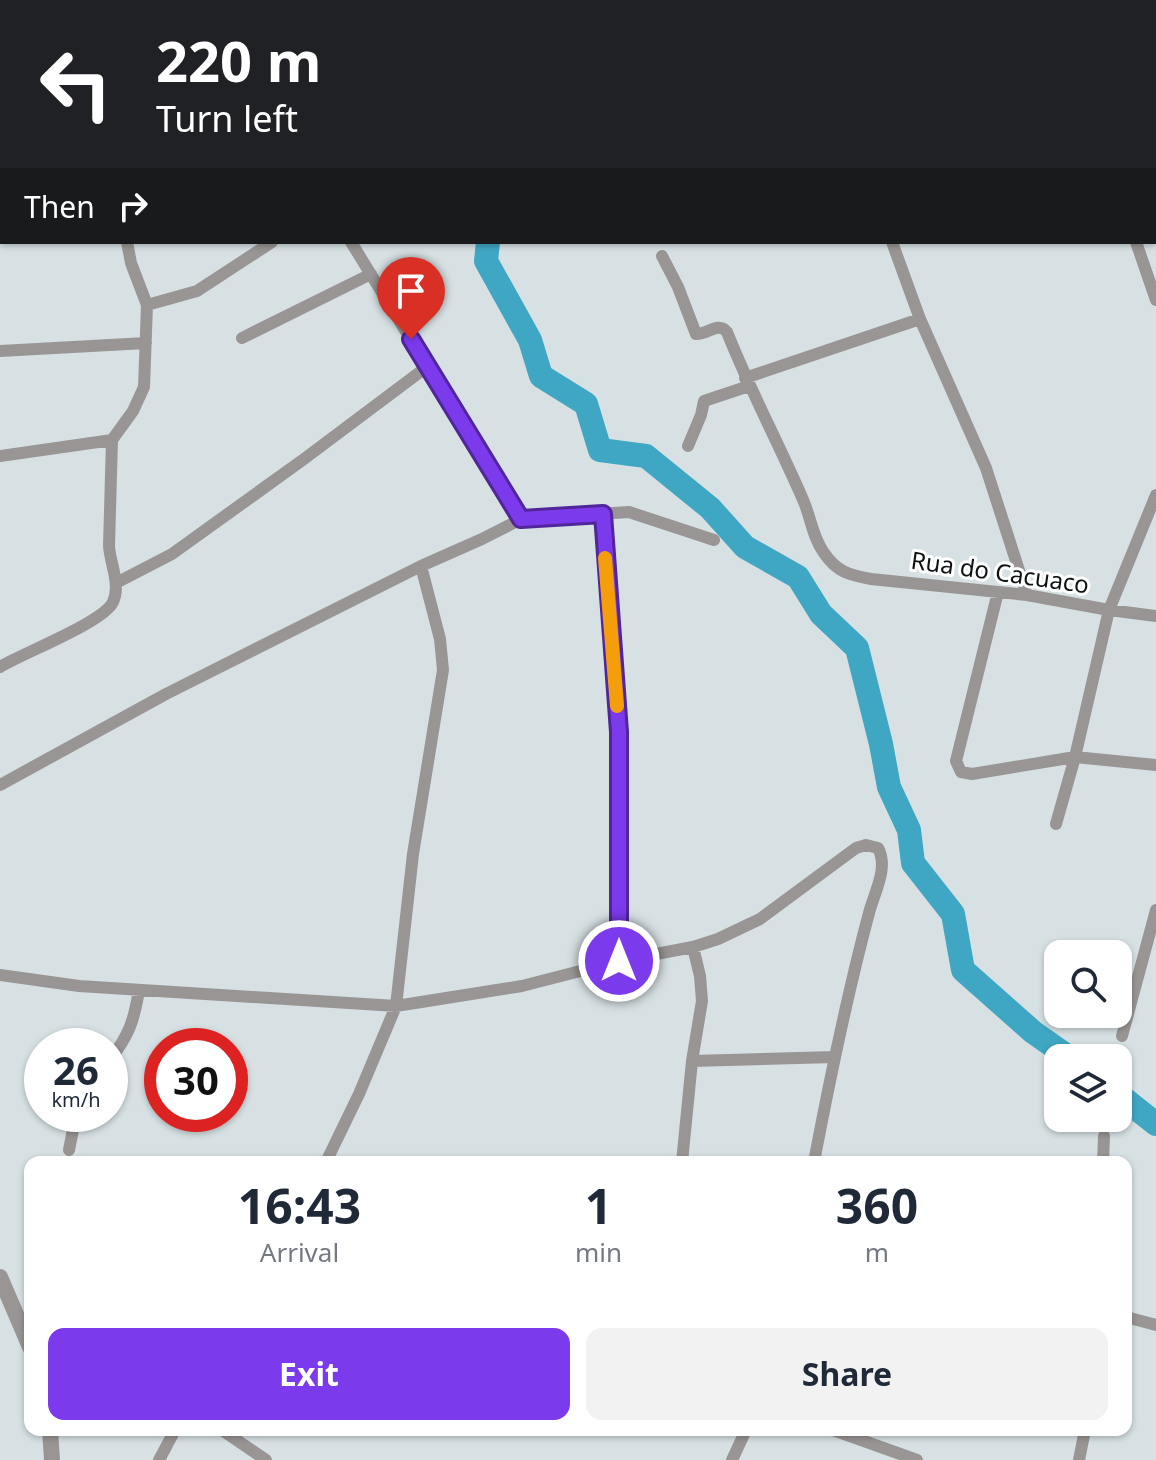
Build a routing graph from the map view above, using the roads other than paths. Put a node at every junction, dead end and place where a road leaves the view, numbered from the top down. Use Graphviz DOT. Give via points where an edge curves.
graph roads {
  1 [pos="127,244"];
  2 [pos="269,244"];
  3 [pos="352,244"];
  4 [pos="893,244"];
  5 [pos="1137,244"];
  6 [pos="662,256"];
  7 [pos="371,274"];
  8 [pos="1156,300"];
  9 [pos="147,305"];
  10 [pos="920,319"];
  11 [pos="242,338"];
  12 [pos="146,343"];
  13 [pos="0,351"];
  14 [pos="428,366"];
  15 [pos="747,382"];
  16 [pos="112,440"];
  17 [pos="688,446"];
  18 [pos="0,456"];
  19 [pos="1156,495"];
  20 [pos="603,514"];
  21 [pos="521,519"];
  22 [pos="714,540"];
  23 [pos="421,566"];
  24 [pos="116,583"];
  25 [pos="998,592"];
  26 [pos="1027,595"];
  27 [pos="1109,610"];
  28 [pos="1156,616"];
  29 [pos="0,667"];
  30 [pos="1075,757"];
  31 [pos="1156,765"];
  32 [pos="0,785"];
  33 [pos="1056,824"];
  34 [pos="1156,910"];
  35 [pos="693,947"];
  36 [pos="619,961"];
  37 [pos="0,975"];
  38 [pos="139,990"];
  39 [pos="396,1006"];
  40 [pos="128,1034"];
  41 [pos="1122,1036"];
  42 [pos="834,1057"];
  43 [pos="692,1061"];
  44 [pos="72,1132"];
  45 [pos="1104,1136"];
  46 [pos="69,1150"];
  47 [pos="329,1156"];
  48 [pos="683,1156"];
  49 [pos="815,1156"];
  50 [pos="1103,1156"];
  51 [pos="0,1277"];
  52 [pos="1132,1319"];
  53 [pos="1156,1325"];
  54 [pos="24,1333"];
  55 [pos="50,1436"];
  56 [pos="172,1436"];
  57 [pos="231,1436"];
  58 [pos="743,1436"];
  59 [pos="850,1436"];
  60 [pos="1084,1436"];
  61 [pos="52,1460"];
  62 [pos="159,1460"];
  63 [pos="266,1460"];
  64 [pos="732,1460"];
  65 [pos="917,1460"];
  66 [pos="1079,1460"];
  1 -- 9 [label="street"];
  2 -- 9 [label="street" via="197,291"];
  3 -- 7 [label="street"];
  4 -- 10 [label="street"];
  5 -- 8 [label="street"];
  6 -- 15 [label="street" via="696,334 723,328"];
  7 -- 11 [label="street"];
  7 -- 14 [label="street"];
  9 -- 12 [label="street"];
  10 -- 15 [label="street"];
  10 -- 26 [label="street" via="986,468"];
  12 -- 13 [label="street"];
  12 -- 16 [label="street" via="144,387"];
  14 -- 21 [label="street"];
  14 -- 24 [label="street" via="172,554"];
  15 -- 17 [label="street" via="704,401"];
  15 -- 25 [label="street, Rua do Cacuaco" via="805,504 814,536 840,571"];
  16 -- 18 [label="street"];
  16 -- 24 [label="street" via="109,546"];
  19 -- 27 [label="street"];
  20 -- 21 [label="street"];
  20 -- 22 [label="street" via="629,512"];
  20 -- 36 [label="street" via="619,732"];
  21 -- 23 [label="street"];
  23 -- 32 [label="street" via="166,694"];
  23 -- 39 [label="street" via="443,670 413,854"];
  24 -- 29 [label="street" via="113,602 99,616"];
  25 -- 26 [label="street, Rua do Cacuaco"];
  25 -- 30 [label="street" via="956,761 961,772"];
  26 -- 27 [label="street, Rua do Cacuaco"];
  27 -- 28 [label="street, Rua do Cacuaco"];
  27 -- 30 [label="street"];
  30 -- 31 [label="street"];
  30 -- 33 [label="street"];
  34 -- 41 [label="street"];
  35 -- 36 [label="street"];
  35 -- 42 [label="street" via="760,919 856,848 878,848 882,872"];
  35 -- 43 [label="street" via="702,990"];
  36 -- 39 [label="street" via="522,986"];
  37 -- 38 [label="street"];
  38 -- 39 [label="street"];
  38 -- 40 [label="street"];
  39 -- 47 [label="street"];
  42 -- 43 [label="street"];
  42 -- 49 [label="street"];
  43 -- 48 [label="street"];
  44 -- 46 [label="street"];
  45 -- 50 [label="street"];
  51 -- 54 [label="street"];
  52 -- 53 [label="street"];
  55 -- 61 [label="street"];
  56 -- 62 [label="street"];
  57 -- 63 [label="street"];
  58 -- 64 [label="street"];
  59 -- 65 [label="street"];
  60 -- 66 [label="street"];
}
